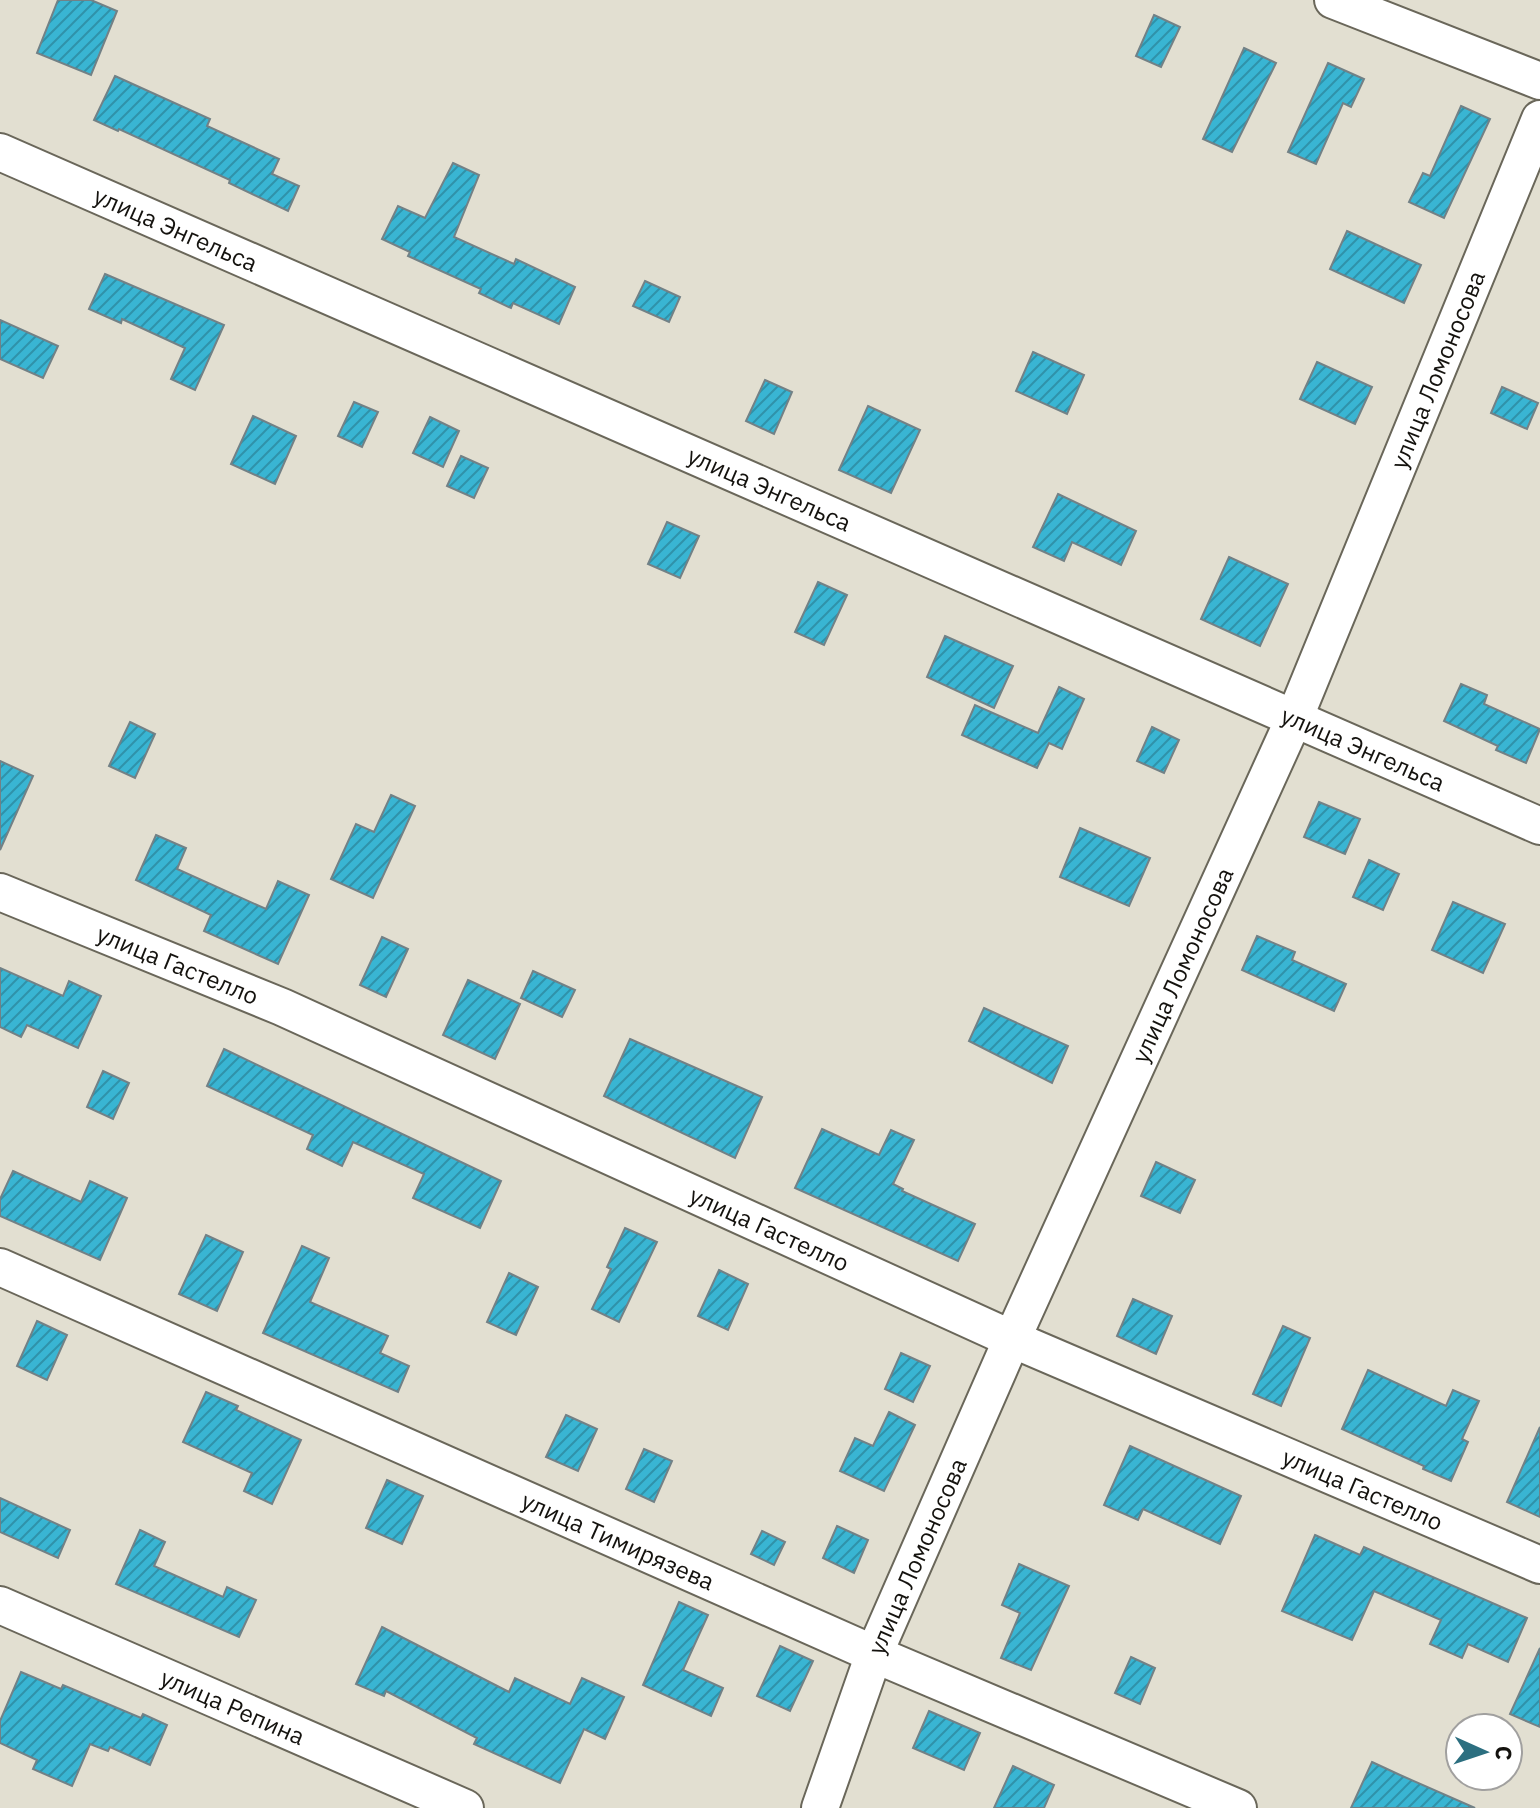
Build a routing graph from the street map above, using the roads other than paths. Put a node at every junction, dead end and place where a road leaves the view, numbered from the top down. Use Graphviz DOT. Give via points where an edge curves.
graph roads {
  1 [pos="1333,0"];
  2 [pos="1540,81"];
  3 [pos="1540,119"];
  4 [pos="0,152"];
  5 [pos="1294,719"];
  6 [pos="1540,826"];
  7 [pos="0,892"];
  8 [pos="0,1267"];
  9 [pos="1012,1339"];
  10 [pos="1540,1565"];
  11 [pos="0,1605"];
  12 [pos="874,1654"];
  13 [pos="465,1808"];
  14 [pos="820,1808"];
  15 [pos="1238,1808"];
  1 -- 2 [label="street"];
  3 -- 5 [label="street, улица Ломоносова"];
  4 -- 5 [label="street, улица Энгельса"];
  5 -- 6 [label="street, улица Энгельса"];
  5 -- 9 [label="street, улица Ломоносова"];
  7 -- 9 [label="street, улица Гастелло" via="282,1007"];
  8 -- 12 [label="street, улица Тимирязева"];
  9 -- 10 [label="street, улица Гастелло"];
  9 -- 12 [label="street, улица Ломоносова"];
  11 -- 13 [label="street, улица Репина"];
  12 -- 14 [label="street, улица Ломоносова"];
  12 -- 15 [label="street, улица Тимирязева"];
}
